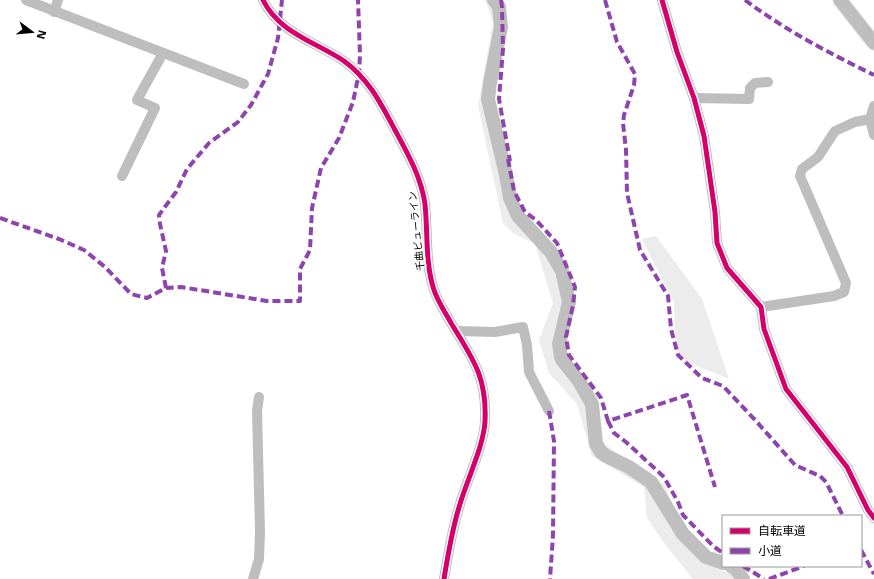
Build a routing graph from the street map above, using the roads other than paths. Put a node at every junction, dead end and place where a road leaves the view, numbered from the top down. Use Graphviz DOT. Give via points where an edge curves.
graph roads {
  1 [pos="26,0"];
  2 [pos="58,0"];
  3 [pos="263,0"];
  4 [pos="662,0"];
  5 [pos="840,0"];
  6 [pos="54,12"];
  7 [pos="874,43"];
  8 [pos="163,53"];
  9 [pos="768,82"];
  10 [pos="244,84"];
  11 [pos="694,98"];
  12 [pos="874,106"];
  13 [pos="870,119"];
  14 [pos="874,135"];
  15 [pos="122,176"];
  16 [pos="761,307"];
  17 [pos="457,331"];
  18 [pos="258,397"];
  19 [pos="548,412"];
  20 [pos="874,518"];
  21 [pos="253,579"];
  22 [pos="444,579"];
  1 -- 6 [label="street"];
  2 -- 6 [label="street"];
  3 -- 17 [label="street, 千曲ビューライン" via="274,16 290,30 344,61 359,73 379,101 417,175 425,205 431,279 440,302"];
  4 -- 11 [label="street"];
  5 -- 7 [label="main road"];
  6 -- 8 [label="street"];
  8 -- 10 [label="street"];
  8 -- 15 [label="street" via="137,100 154,108"];
  9 -- 11 [label="street" via="755,83 750,88 750,99"];
  11 -- 16 [label="street" via="704,136 717,243 727,268"];
  12 -- 13 [label="street"];
  13 -- 14 [label="street"];
  13 -- 16 [label="street" via="855,122 835,131 818,157 802,169 800,176 846,283 844,292 834,296"];
  16 -- 20 [label="street" via="764,329 786,389 847,467"];
  17 -- 19 [label="street" via="495,332 523,327 529,372"];
  17 -- 22 [label="street, 千曲ビューライン" via="478,369 484,388 485,424 459,505"];
  18 -- 21 [label="street" via="256,411 260,532 259,559"];
}
